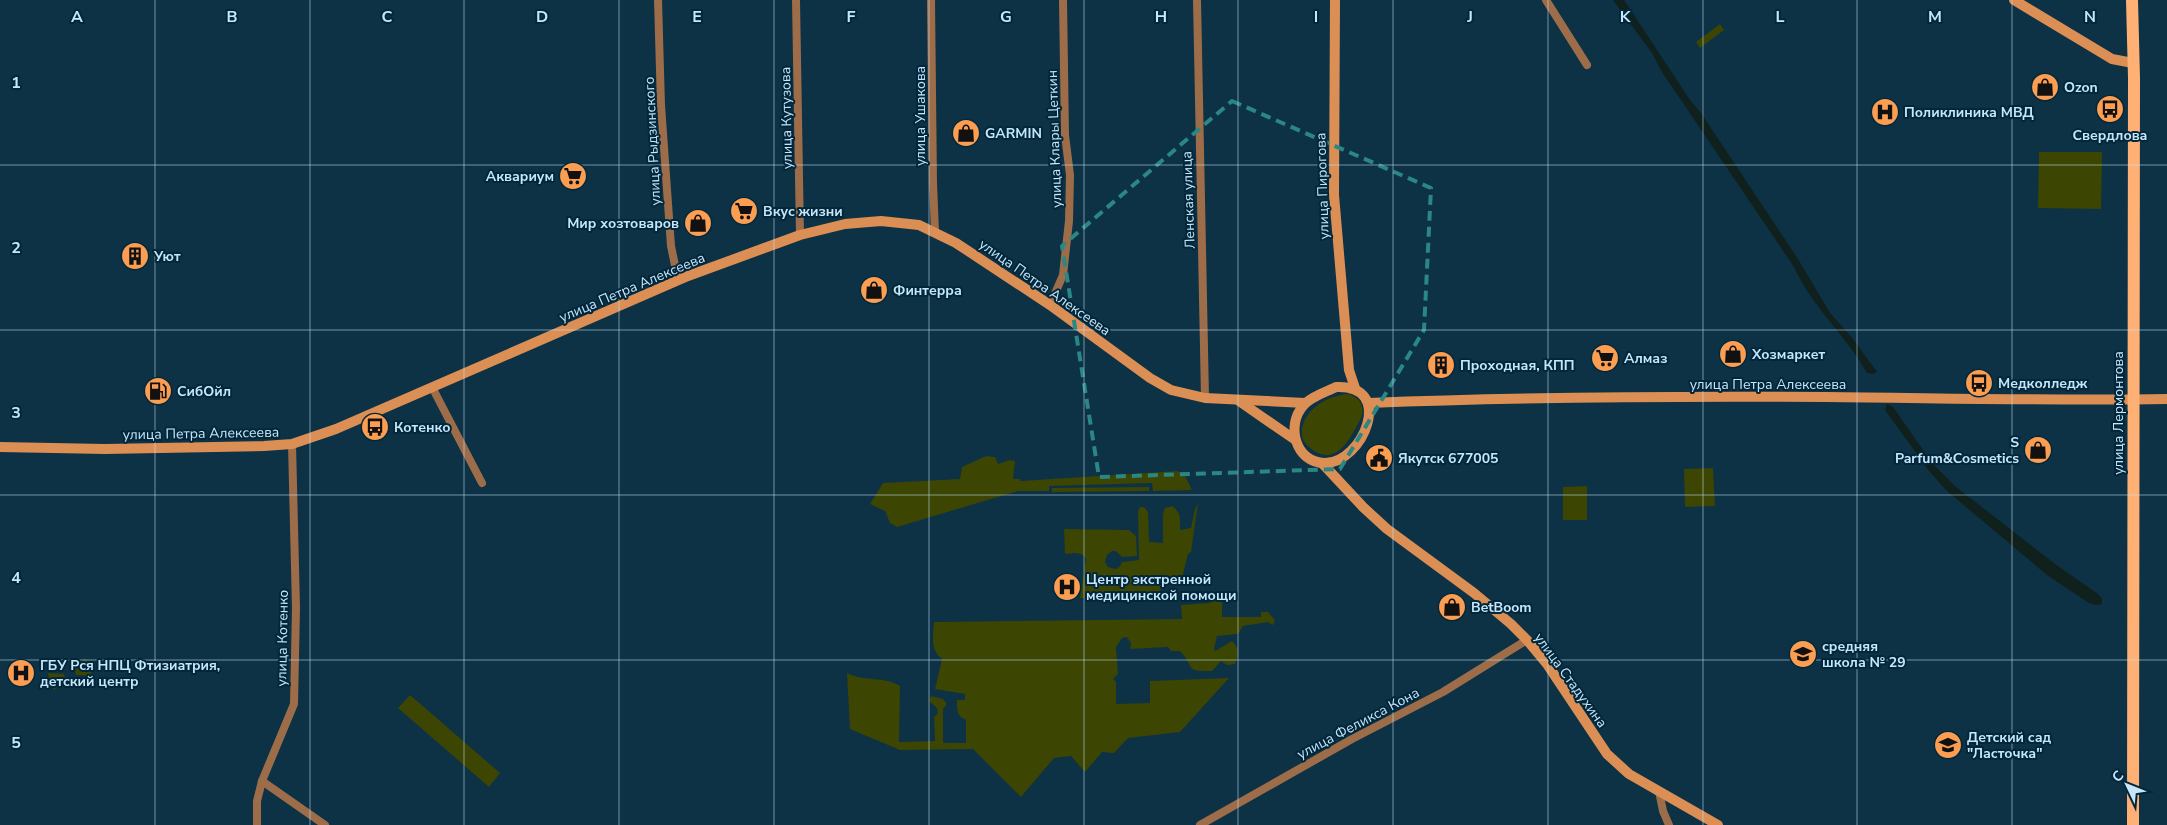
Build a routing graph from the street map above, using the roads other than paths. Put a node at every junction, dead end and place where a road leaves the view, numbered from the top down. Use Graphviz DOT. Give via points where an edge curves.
graph roads {
  1 [pos="658,0"];
  2 [pos="796,0"];
  3 [pos="931,0"];
  4 [pos="1063,0"];
  5 [pos="1197,0"];
  6 [pos="1335,0"];
  7 [pos="1546,0"];
  8 [pos="2014,0"];
  9 [pos="2132,0"];
  10 [pos="2134,63"];
  11 [pos="1587,65"];
  12 [pos="935,232"];
  13 [pos="800,235"];
  14 [pos="678,280"];
  15 [pos="1050,305"];
  16 [pos="1349,370"];
  17 [pos="432,387"];
  18 [pos="1336,387"];
  19 [pos="1355,388"];
  20 [pos="1205,398"];
  21 [pos="2167,399"];
  22 [pos="1238,400"];
  23 [pos="2133,400"];
  24 [pos="1305,404"];
  25 [pos="1369,404"];
  26 [pos="1294,439"];
  27 [pos="292,444"];
  28 [pos="0,447"];
  29 [pos="1345,457"];
  30 [pos="1322,463"];
  31 [pos="482,482"];
  32 [pos="1340,482"];
  33 [pos="1527,640"];
  34 [pos="262,781"];
  35 [pos="1659,791"];
  36 [pos="257,825"];
  37 [pos="325,825"];
  38 [pos="1200,825"];
  39 [pos="1669,825"];
  40 [pos="1718,825"];
  41 [pos="2133,825"];
  1 -- 14 [label="street, улица Рыдзинского" via="661,105 671,246"];
  2 -- 13 [label="street, улица Кутузова"];
  3 -- 12 [label="street, улица Ушакова"];
  4 -- 15 [label="street, улица Клары Цеткин" via="1069,221 1063,275"];
  5 -- 20 [label="street, Ленская улица"];
  6 -- 16 [label="street, улица Пирогова" via="1334,195"];
  7 -- 11 [label="street"];
  8 -- 10 [label="street" via="2112,59"];
  9 -- 10 [label="main road, улица Лермонтова"];
  10 -- 23 [label="main road, улица Лермонтова"];
  12 -- 13 [label="street, улица Петра Алексеева" via="919,225 881,221 846,224"];
  12 -- 15 [label="street, улица Петра Алексеева" via="956,242"];
  13 -- 14 [label="street, улица Петра Алексеева"];
  14 -- 17 [label="street, улица Петра Алексеева"];
  15 -- 20 [label="street, улица Петра Алексеева" via="1150,378 1171,390"];
  16 -- 18 [label="street"];
  16 -- 19 [label="street, улица Пирогова"];
  17 -- 27 [label="street, улица Петра Алексеева"];
  17 -- 31 [label="street"];
  18 -- 19 [label="street"];
  18 -- 24 [label="street"];
  19 -- 25 [label="street"];
  20 -- 22 [label="street, улица Петра Алексеева"];
  21 -- 23 [label="street, улица Петра Алексеева"];
  22 -- 24 [label="street, улица Петра Алексеева"];
  22 -- 26 [label="street"];
  23 -- 25 [label="street, улица Петра Алексеева" via="1783,397 1499,399"];
  23 -- 41 [label="main road, улица Лермонтова"];
  24 -- 26 [label="street" via="1295,417"];
  25 -- 29 [label="street" via="1369,420"];
  26 -- 30 [label="street" via="1310,459"];
  27 -- 28 [label="street, улица Петра Алексеева" via="105,449"];
  27 -- 34 [label="street, улица Котенко" via="296,608 294,704"];
  29 -- 30 [label="street"];
  29 -- 32 [label="street" via="1339,471"];
  30 -- 32 [label="street, улица Стадухина"];
  32 -- 33 [label="street, улица Стадухина" via="1387,529 1474,593"];
  33 -- 35 [label="street, улица Стадухина" via="1547,664 1607,754 1630,774"];
  33 -- 38 [label="street, улица Феликса Кона" via="1443,692 1352,738"];
  34 -- 36 [label="street, улица Котенко" via="257,801"];
  34 -- 37 [label="street"];
  35 -- 39 [label="street"];
  35 -- 40 [label="street, улица Стадухина"];
}
